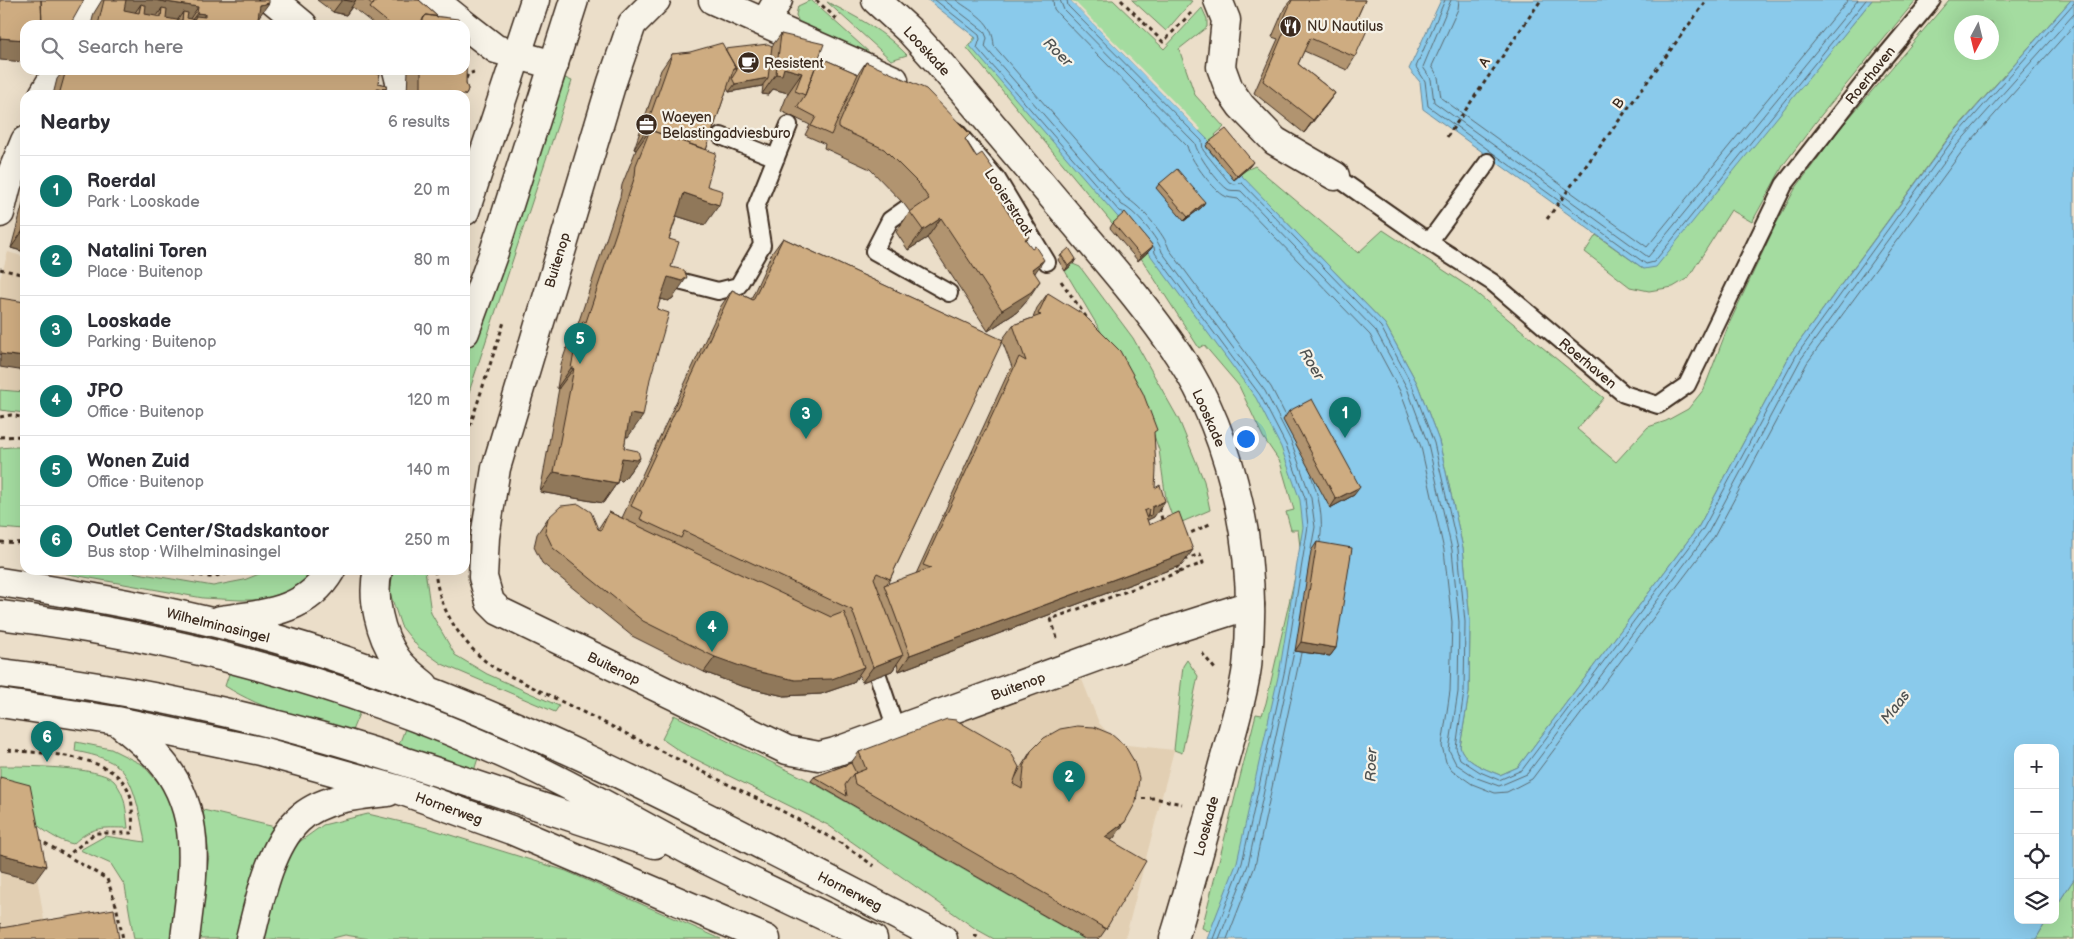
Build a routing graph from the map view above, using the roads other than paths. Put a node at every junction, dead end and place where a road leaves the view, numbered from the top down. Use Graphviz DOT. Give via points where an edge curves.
graph roads {
  1 [pos="99,0"];
  2 [pos="273,0"];
  3 [pos="434,0"];
  4 [pos="535,0"];
  5 [pos="574,0"];
  6 [pos="656,0"];
  7 [pos="714,0"];
  8 [pos="778,0"];
  9 [pos="876,0"];
  10 [pos="1932,0"];
  11 [pos="1206,6"];
  12 [pos="88,20"];
  13 [pos="297,20"];
  14 [pos="459,20"];
  15 [pos="766,23"];
  16 [pos="470,29"];
  17 [pos="518,54"];
  18 [pos="554,65"];
  19 [pos="55,75"];
  20 [pos="398,75"];
  21 [pos="900,83"];
  22 [pos="46,90"];
  23 [pos="401,90"];
  24 [pos="946,118"];
  25 [pos="789,125"];
  26 [pos="721,136"];
  27 [pos="20,152"];
  28 [pos="776,158"];
  29 [pos="1488,162"];
  30 [pos="1335,176"];
  31 [pos="470,196"];
  32 [pos="907,208"];
  33 [pos="0,213"];
  34 [pos="1429,242"];
  35 [pos="1047,262"];
  36 [pos="660,276"];
  37 [pos="949,293"];
  38 [pos="470,318"];
  39 [pos="328,575"];
  40 [pos="378,575"];
  41 [pos="0,582"];
  42 [pos="1250,605"];
  43 [pos="0,615"];
  44 [pos="212,622"];
  45 [pos="866,639"];
  46 [pos="0,673"];
  47 [pos="431,691"];
  48 [pos="0,704"];
  49 [pos="117,720"];
  50 [pos="896,729"];
  51 [pos="400,790"];
  52 [pos="706,859"];
  53 [pos="185,939"];
  54 [pos="250,939"];
  55 [pos="766,939"];
  56 [pos="873,939"];
  57 [pos="943,939"];
  58 [pos="1174,939"];
  1 -- 12 [label="main road"];
  2 -- 13 [label="main road"];
  3 -- 14 [label="main road"];
  4 -- 17 [label="main road"];
  5 -- 18 [label="main road"];
  6 -- 50 [label="main road, Buitenop" via="632,24 612,82 496,468 485,537 485,591 490,602 509,617 786,750 819,756"];
  7 -- 15 [label="main road"];
  8 -- 15 [label="main road"];
  9 -- 42 [label="main road, Looskade" via="911,32 972,101 1117,272 1179,355 1205,404 1226,456 1240,512"];
  10 -- 34 [label="lane, Roerhaven" via="1784,185 1687,385 1658,405 1624,394 1492,282"];
  11 -- 30 [label="main road, Roerhaven" via="1226,20 1221,67 1240,106 1275,141"];
  15 -- 21 [label="main road"];
  16 -- 17 [label="main road" via="496,49"];
  17 -- 18 [label="main road"];
  17 -- 31 [label="main road"];
  18 -- 38 [label="main road"];
  19 -- 22 [label="main road"];
  20 -- 23 [label="main road"];
  24 -- 35 [label="lane, Looierstraat" via="997,179"];
  25 -- 28 [label="lane"];
  26 -- 28 [label="lane"];
  27 -- 33 [label="main road"];
  28 -- 36 [label="lane" via="756,207 762,245 738,286 718,291"];
  29 -- 34 [label="lane"];
  30 -- 34 [label="lane, Roerhaven"];
  32 -- 37 [label="lane" via="890,220 874,251"];
  39 -- 44 [label="main road" via="312,595 298,603 266,613"];
  40 -- 47 [label="main road" via="377,609 389,646 403,666"];
  41 -- 44 [label="main road, Wilhelminasingel" via="113,600"];
  42 -- 50 [label="main road, Buitenop" via="1162,633"];
  42 -- 58 [label="main road, Looskade" via="1244,690"];
  43 -- 52 [label="main road" via="192,649 294,677 433,725 586,792"];
  44 -- 47 [label="main road, Wilhelminasingel" via="322,653"];
  45 -- 50 [label="lane"];
  46 -- 52 [label="main road" via="156,698 273,724 404,762"];
  47 -- 57 [label="main road, Hornerweg" via="575,752 659,792"];
  48 -- 49 [label="main road"];
  49 -- 51 [label="main road, Hornerweg" via="261,751"];
  49 -- 53 [label="main road" via="165,765 183,795 191,817 192,878"];
  51 -- 54 [label="main road" via="346,797 314,809 299,819 285,837 268,871"];
  51 -- 55 [label="main road, Hornerweg" via="511,830"];
  52 -- 56 [label="main road"];
}
